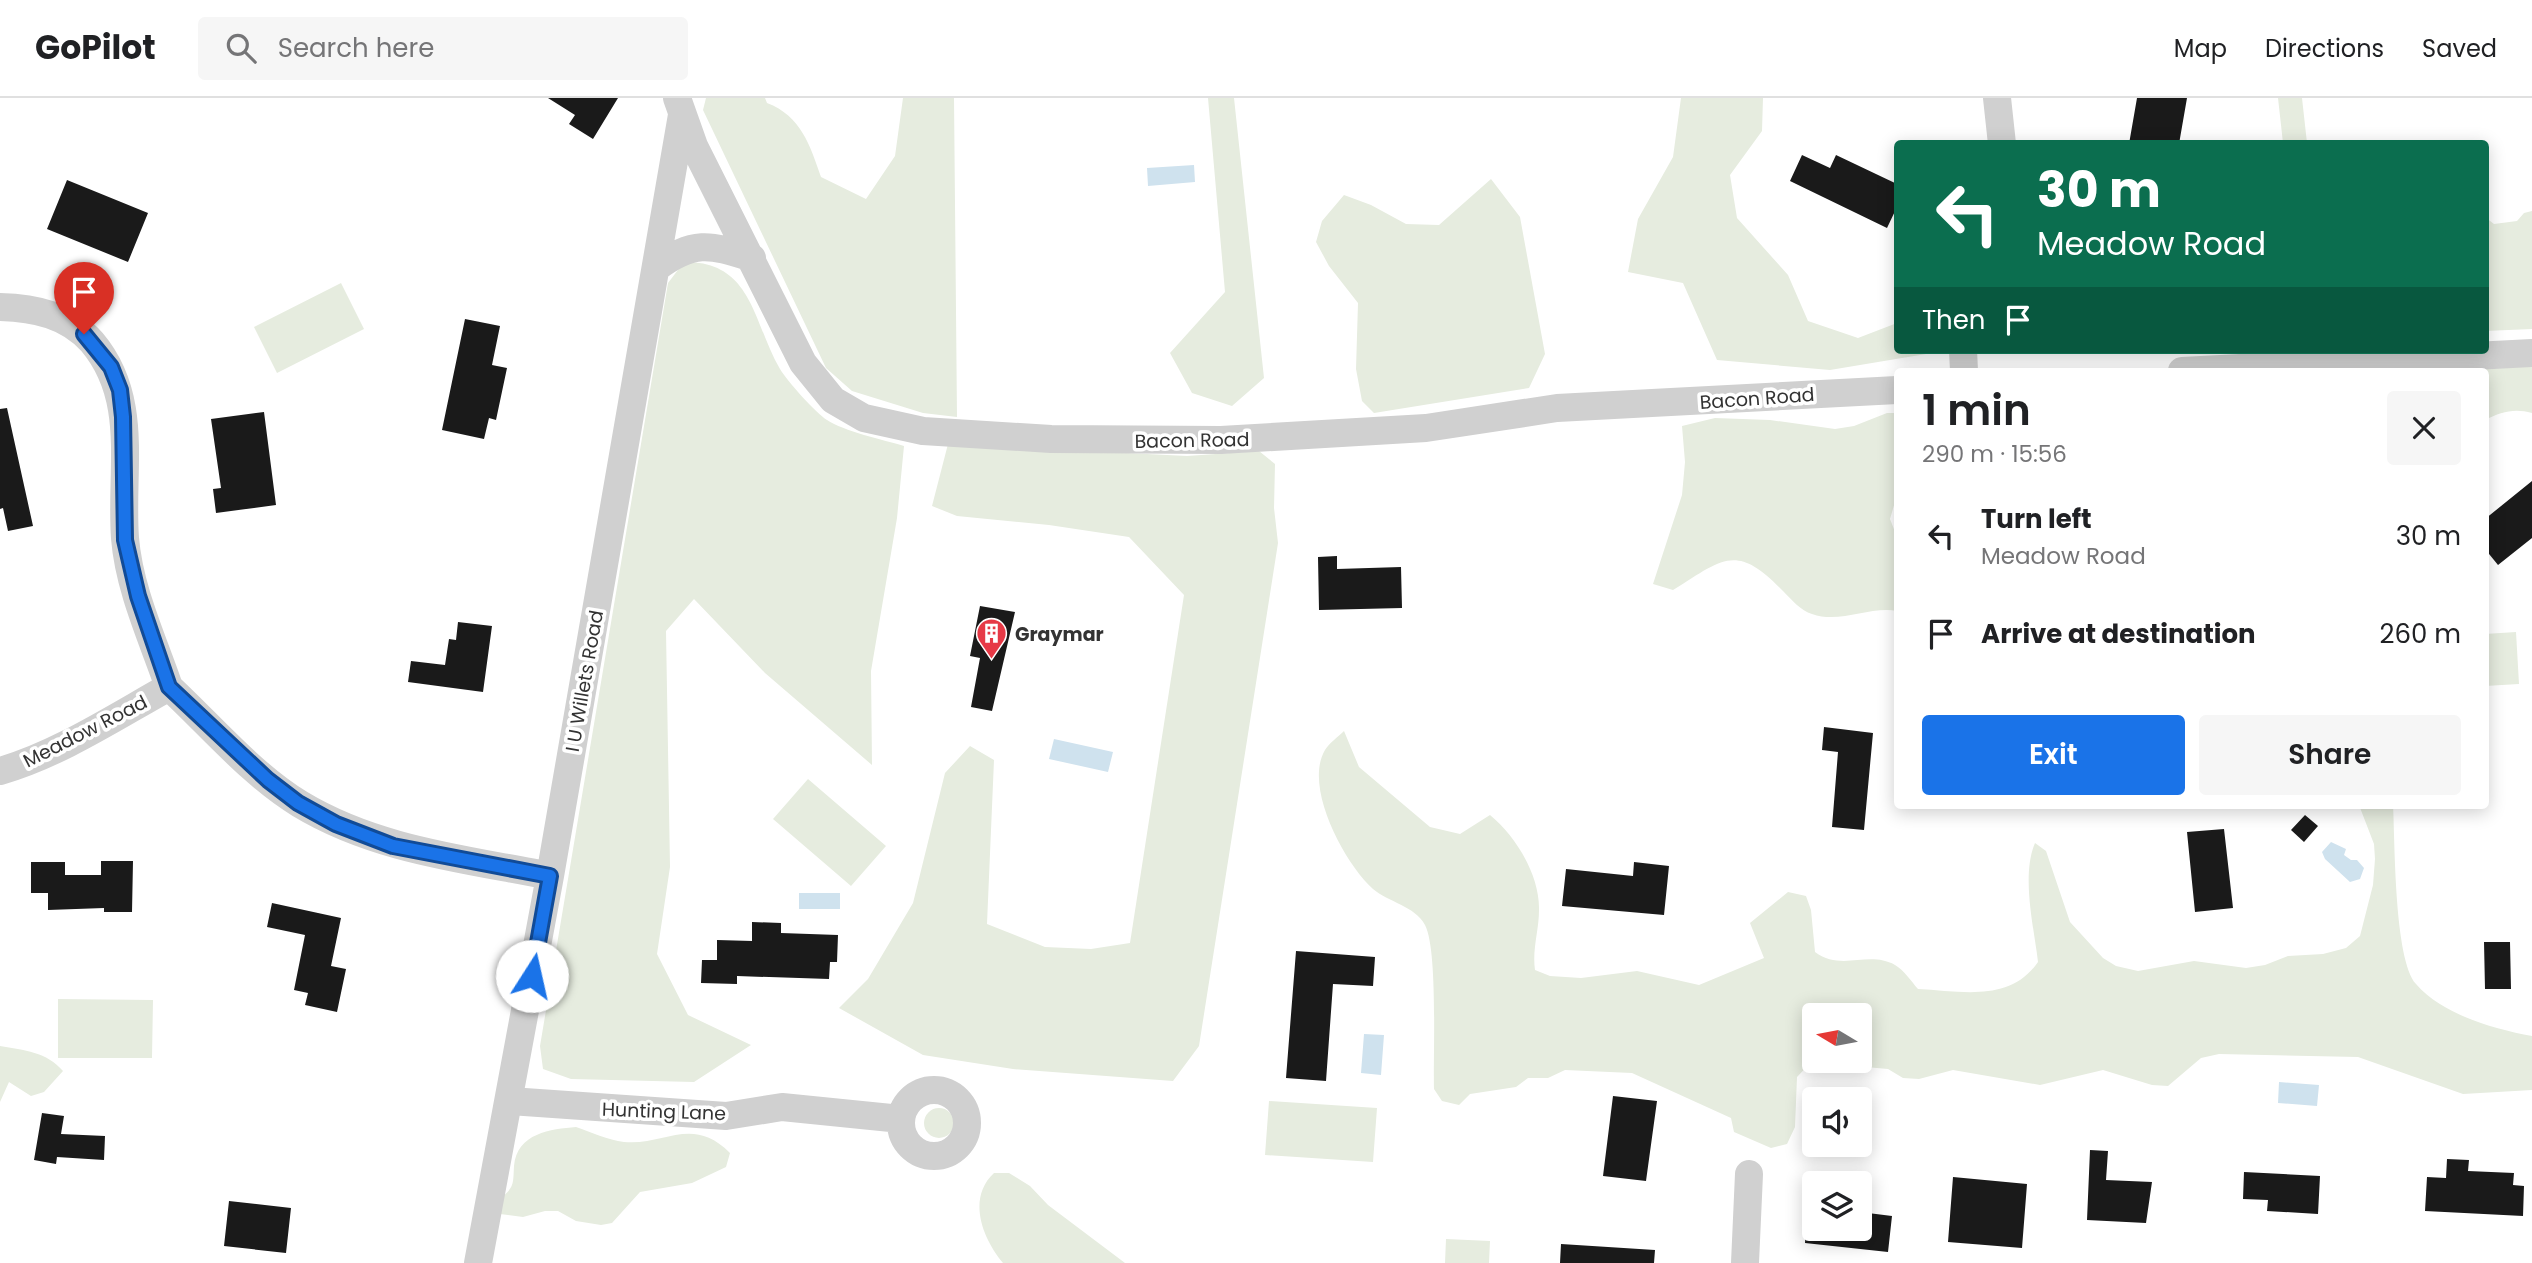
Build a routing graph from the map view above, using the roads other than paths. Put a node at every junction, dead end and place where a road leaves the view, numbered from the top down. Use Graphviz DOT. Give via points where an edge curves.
graph roads {
  1 [pos="1997,98"];
  2 [pos="681,103"];
  3 [pos="2002,140"];
  4 [pos="752,258"];
  5 [pos="656,268"];
  6 [pos="0,307"];
  7 [pos="2532,353"];
  8 [pos="2240,368"];
  9 [pos="1894,390"];
  10 [pos="169,687"];
  11 [pos="0,771"];
  12 [pos="550,876"];
  13 [pos="510,1101"];
  14 [pos="901,1119"];
  15 [pos="1749,1174"];
  16 [pos="478,1263"];
  17 [pos="1745,1263"];
  1 -- 3 [label="street"];
  2 -- 4 [label="street, Bacon Road" via="694,146"];
  2 -- 5 [label="street, I U Willets Road"];
  4 -- 5 [label="street" via="702,246 679,251"];
  4 -- 9 [label="street, Bacon Road" via="803,363 833,400 864,418 923,431 1108,441 1360,434 1557,408"];
  5 -- 12 [label="street, I U Willets Road"];
  6 -- 10 [label="street, Meadow Road" via="40,310 65,320 84,334 111,367 123,417 125,540 138,596"];
  7 -- 8 [label="street"];
  10 -- 11 [label="street, Meadow Road" via="18,766"];
  10 -- 12 [label="street, Meadow Road" via="268,780 336,824 393,846"];
  12 -- 13 [label="street, I U Willets Road"];
  13 -- 14 [label="street, Hunting Lane" via="726,1116 782,1107"];
  13 -- 16 [label="street, I U Willets Road"];
  15 -- 17 [label="street"];
}
